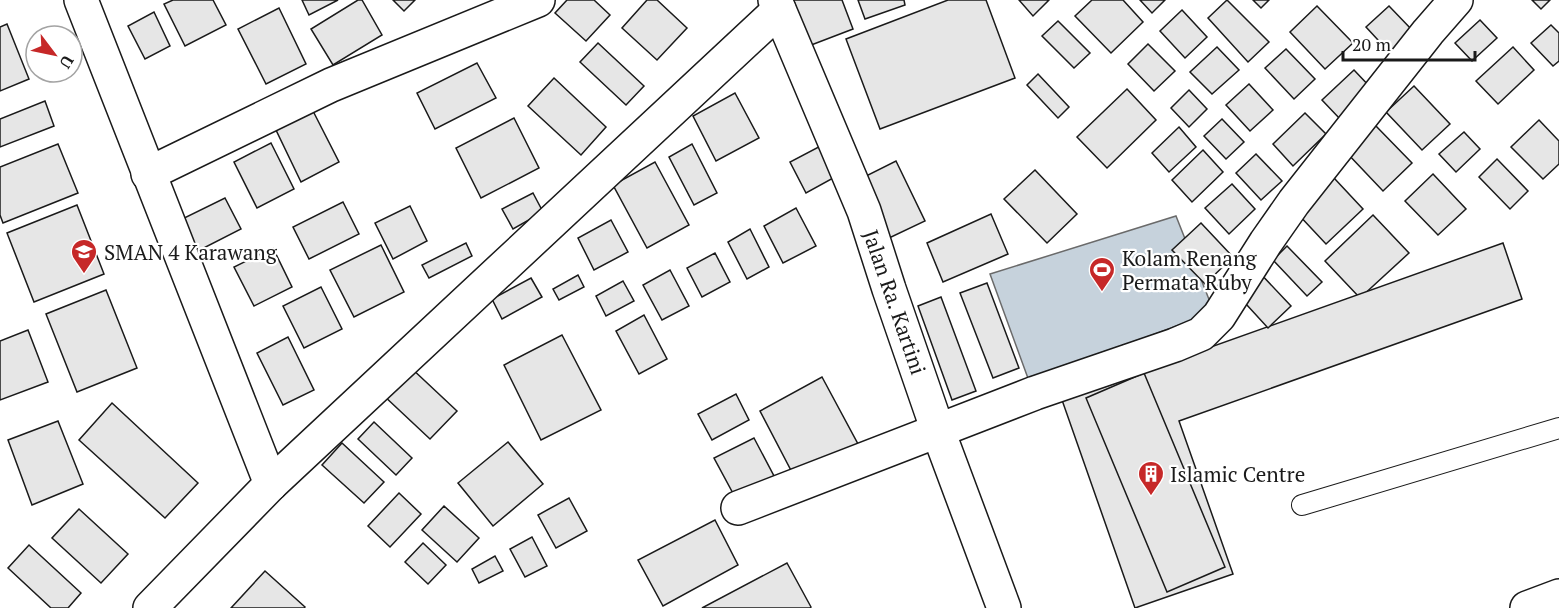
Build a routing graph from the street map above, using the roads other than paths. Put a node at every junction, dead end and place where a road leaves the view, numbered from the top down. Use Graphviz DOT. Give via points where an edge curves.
graph roads {
  1 [pos="81,0"];
  2 [pos="538,0"];
  3 [pos="1456,0"];
  4 [pos="777,5"];
  5 [pos="148,174"];
  6 [pos="1559,428"];
  7 [pos="938,431"];
  8 [pos="271,484"];
  9 [pos="1302,505"];
  10 [pos="738,508"];
  11 [pos="1559,596"];
  12 [pos="150,608"];
  13 [pos="1004,608"];
  14 [pos="1527,608"];
  1 -- 5 [label="street"];
  2 -- 5 [label="street" via="331,85"];
  3 -- 7 [label="street" via="1294,202 1219,316 1201,334"];
  4 -- 7 [label="street, Jalan Ra. Kartini" via="864,211"];
  4 -- 8 [label="street"];
  5 -- 8 [label="street"];
  6 -- 9 [label="lane"];
  7 -- 10 [label="street"];
  7 -- 13 [label="street, Jalan Ra. Kartini"];
  8 -- 12 [label="street"];
  11 -- 14 [label="street"];
}
